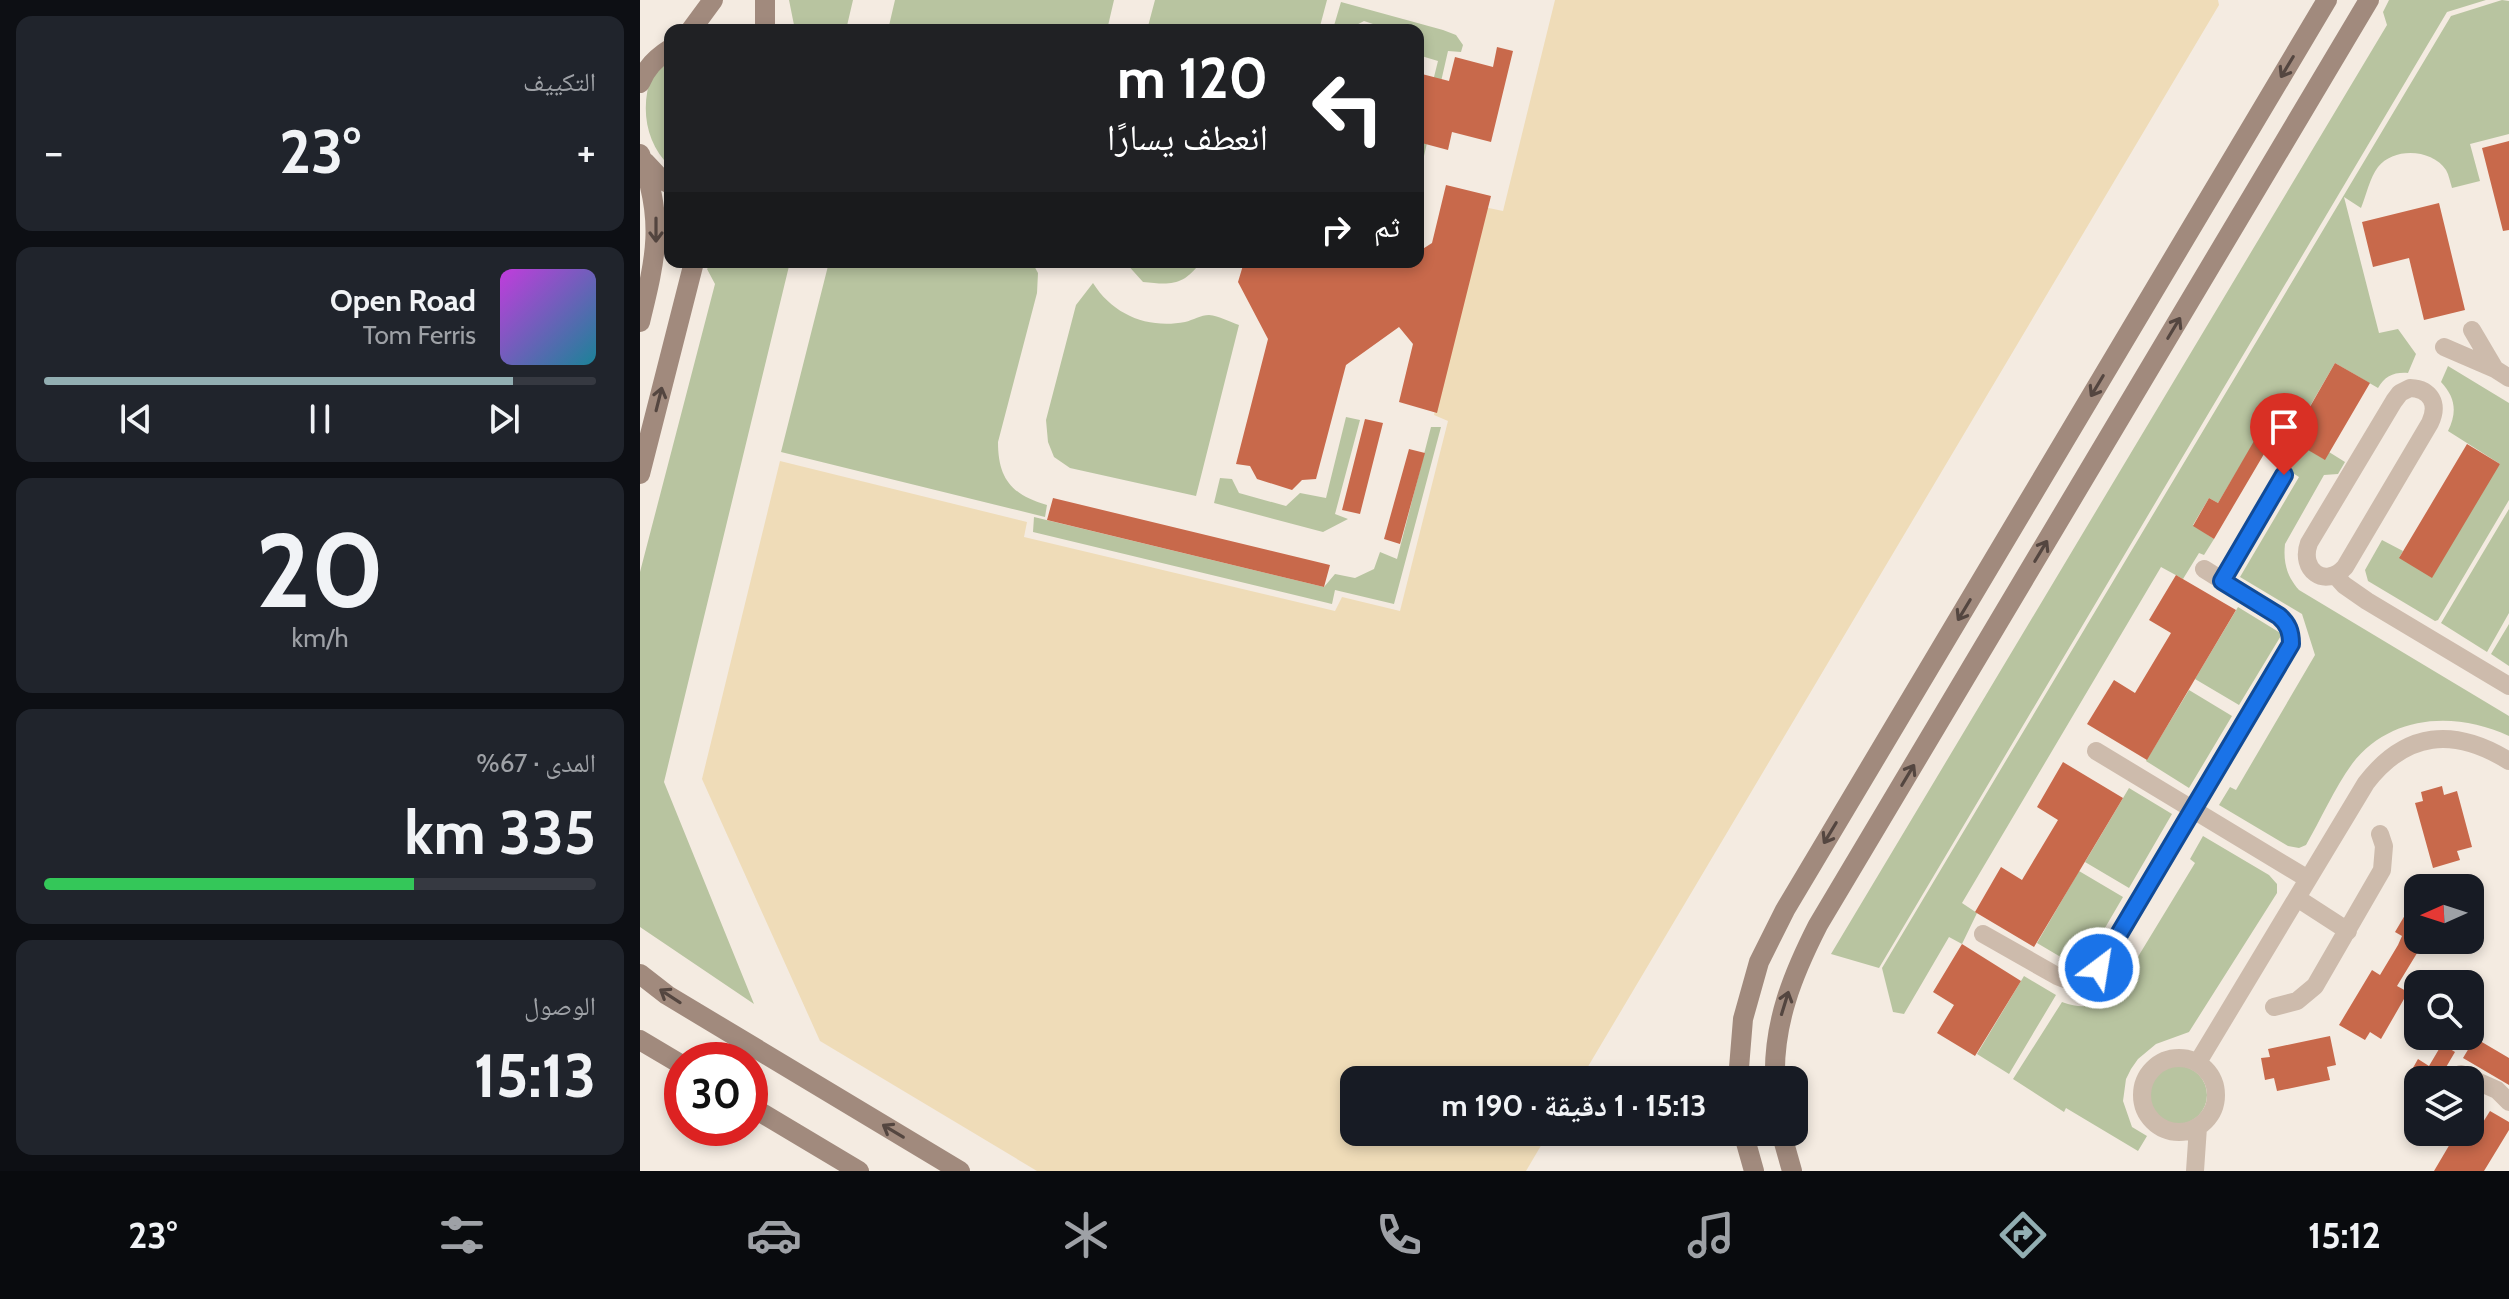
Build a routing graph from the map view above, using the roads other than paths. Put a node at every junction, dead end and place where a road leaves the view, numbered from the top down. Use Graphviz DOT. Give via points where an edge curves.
graph roads {
  1 [pos="713,0"];
  2 [pos="765,0"];
  3 [pos="2327,0"];
  4 [pos="2369,0"];
  5 [pos="695,24"];
  6 [pos="765,24"];
  7 [pos="664,53"];
  8 [pos="640,83"];
  9 [pos="640,153"];
  10 [pos="664,181"];
  11 [pos="692,268"];
  12 [pos="640,322"];
  13 [pos="2472,330"];
  14 [pos="2444,347"];
  15 [pos="2502,374"];
  16 [pos="640,474"];
  17 [pos="2284,475"];
  18 [pos="2204,569"];
  19 [pos="2335,575"];
  20 [pos="2222,581"];
  21 [pos="2509,686"];
  22 [pos="2096,751"];
  23 [pos="2509,761"];
  24 [pos="2193,810"];
  25 [pos="2380,834"];
  26 [pos="2308,879"];
  27 [pos="2297,898"];
  28 [pos="2348,931"];
  29 [pos="1983,934"];
  30 [pos="640,974"];
  31 [pos="2274,1007"];
  32 [pos="640,1040"];
  33 [pos="664,1054"];
  34 [pos="2198,1062"];
  35 [pos="1739,1066"];
  36 [pos="1775,1066"];
  37 [pos="2484,1084"];
  38 [pos="2509,1102"];
  39 [pos="768,1117"];
  40 [pos="2198,1127"];
  41 [pos="1747,1146"];
  42 [pos="1785,1146"];
  43 [pos="859,1171"];
  44 [pos="960,1171"];
  45 [pos="1754,1171"];
  46 [pos="1792,1171"];
  47 [pos="2195,1171"];
  1 -- 5 [label="street"];
  2 -- 6 [label="street"];
  3 -- 35 [label="street, one-way" via="1785,910 1759,962 1743,1019"];
  36 -- 4 [label="street, one-way" via="1782,1011 1818,925"];
  7 -- 8 [label="street"];
  9 -- 10 [label="street"];
  9 -- 12 [label="street, one-way" via="655,201 657,230"];
  16 -- 11 [label="street, one-way"];
  13 -- 15 [label="street"];
  14 -- 15 [label="street"];
  17 -- 20 [label="street"];
  18 -- 20 [label="street"];
  19 -- 19 [label="street" via="2345,567 2435,414 2429,394 2420,389 2410,388 2394,401 2309,543 2310,569"];
  19 -- 21 [label="street" via="2367,601"];
  20 -- 24 [label="street" via="2287,623 2291,644"];
  22 -- 24 [label="street"];
  23 -- 26 [label="street" via="2458,739 2426,741 2396,753 2366,783"];
  24 -- 26 [label="street"];
  24 -- 29 [label="street" via="2092,978 2080,983 2057,976"];
  25 -- 28 [label="street" via="2382,870"];
  26 -- 27 [label="street"];
  27 -- 28 [label="street"];
  27 -- 34 [label="street"];
  28 -- 31 [label="street" via="2307,995"];
  44 -- 30 [label="street, one-way"];
  32 -- 33 [label="street"];
  34 -- 40 [label="street" via="2216,1089 2213,1111"];
  34 -- 40 [label="street" via="2160,1062 2150,1070 2141,1094 2149,1119 2159,1127 2179,1133"];
  37 -- 38 [label="street"];
  39 -- 43 [label="street"];
  40 -- 47 [label="street"];
  41 -- 45 [label="street"];
  42 -- 46 [label="street"];
}
